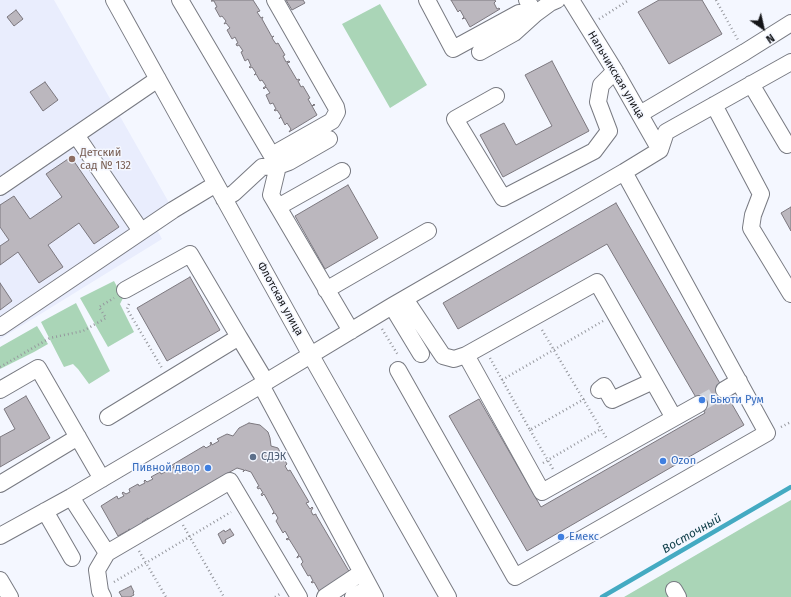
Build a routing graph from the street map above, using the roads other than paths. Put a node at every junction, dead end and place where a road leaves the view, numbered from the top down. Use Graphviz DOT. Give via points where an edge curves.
graph roads {
  1 [pos="114,0"];
  2 [pos="180,0"];
  3 [pos="275,0"];
  4 [pos="427,0"];
  5 [pos="527,0"];
  6 [pos="570,1"];
  7 [pos="534,14"];
  8 [pos="791,23"];
  9 [pos="480,52"];
  10 [pos="789,68"];
  11 [pos="615,71"];
  12 [pos="158,79"];
  13 [pos="751,84"];
  14 [pos="496,96"];
  15 [pos="714,105"];
  16 [pos="640,114"];
  17 [pos="76,135"];
  18 [pos="329,139"];
  19 [pos="787,144"];
  20 [pos="660,150"];
  21 [pos="275,161"];
  22 [pos="342,171"];
  23 [pos="624,172"];
  24 [pos="216,184"];
  25 [pos="0,187"];
  26 [pos="224,199"];
  27 [pos="278,207"];
  28 [pos="141,232"];
  29 [pos="428,232"];
  30 [pos="126,290"];
  31 [pos="326,290"];
  32 [pos="791,294"];
  33 [pos="399,302"];
  34 [pos="0,327"];
  35 [pos="351,331"];
  36 [pos="239,338"];
  37 [pos="421,354"];
  38 [pos="311,355"];
  39 [pos="466,356"];
  40 [pos="398,370"];
  41 [pos="653,381"];
  42 [pos="740,381"];
  43 [pos="264,383"];
  44 [pos="0,390"];
  45 [pos="599,390"];
  46 [pos="724,390"];
  47 [pos="699,404"];
  48 [pos="108,417"];
  49 [pos="674,418"];
  50 [pos="78,437"];
  51 [pos="102,479"];
  52 [pos="0,484"];
  53 [pos="71,497"];
  54 [pos="45,511"];
  55 [pos="0,536"];
  56 [pos="107,553"];
  57 [pos="72,558"];
  58 [pos="361,573"];
  59 [pos="0,580"];
  60 [pos="372,592"];
  61 [pos="102,594"];
  62 [pos="10,597"];
  63 [pos="299,597"];
  64 [pos="325,597"];
  65 [pos="353,597"];
  66 [pos="448,597"];
  1 -- 12 [label="street, Флотская улица"];
  2 -- 21 [label="street"];
  3 -- 21 [label="street" via="337,112 332,121"];
  4 -- 7 [label="street" via="453,49 519,13"];
  5 -- 7 [label="street"];
  6 -- 7 [label="street" via="550,3"];
  6 -- 11 [label="street, Нальчикская улица"];
  7 -- 9 [label="street" via="514,32"];
  8 -- 16 [label="street"];
  10 -- 13 [label="street"];
  11 -- 14 [label="street" via="601,85 598,102 609,131 594,150 503,198 455,119"];
  11 -- 16 [label="street, Нальчикская улица"];
  12 -- 17 [label="street"];
  12 -- 24 [label="street, Флотская улица"];
  13 -- 15 [label="street"];
  13 -- 19 [label="street"];
  15 -- 20 [label="street" via="666,132"];
  15 -- 32 [label="street" via="761,194 751,228"];
  16 -- 20 [label="street, Нальчикская улица"];
  17 -- 25 [label="street"];
  17 -- 28 [label="street"];
  18 -- 21 [label="street" via="289,162"];
  20 -- 23 [label="street"];
  21 -- 26 [label="street" via="262,167"];
  21 -- 27 [label="street" via="271,195"];
  22 -- 27 [label="street"];
  23 -- 33 [label="street"];
  23 -- 42 [label="street"];
  24 -- 26 [label="street, Флотская улица"];
  24 -- 28 [label="street"];
  26 -- 38 [label="street, Флотская улица"];
  27 -- 31 [label="street"];
  28 -- 34 [label="street"];
  29 -- 31 [label="street"];
  30 -- 36 [label="street" via="190,254"];
  31 -- 35 [label="street"];
  33 -- 35 [label="street"];
  33 -- 37 [label="street"];
  33 -- 39 [label="street" via="443,356 454,359"];
  35 -- 38 [label="street"];
  36 -- 43 [label="street"];
  36 -- 48 [label="street"];
  38 -- 43 [label="street"];
  38 -- 66 [label="street, Флотская улица"];
  39 -- 41 [label="street" via="598,282"];
  39 -- 49 [label="street" via="542,492"];
  40 -- 42 [label="street" via="515,577 767,433"];
  41 -- 45 [label="street" via="612,400 604,386"];
  41 -- 49 [label="street"];
  42 -- 46 [label="street"];
  43 -- 51 [label="street"];
  43 -- 58 [label="street"];
  44 -- 50 [label="street" via="38,368"];
  47 -- 49 [label="street"];
  50 -- 51 [label="street"];
  50 -- 52 [label="street"];
  51 -- 53 [label="street"];
  53 -- 54 [label="street"];
  53 -- 56 [label="street"];
  54 -- 55 [label="street"];
  54 -- 57 [label="street"];
  56 -- 61 [label="street" via="97,570"];
  56 -- 63 [label="street" via="230,481"];
  58 -- 60 [label="street"];
  58 -- 64 [label="street"];
  59 -- 62 [label="street"];
  60 -- 65 [label="street"];
}
